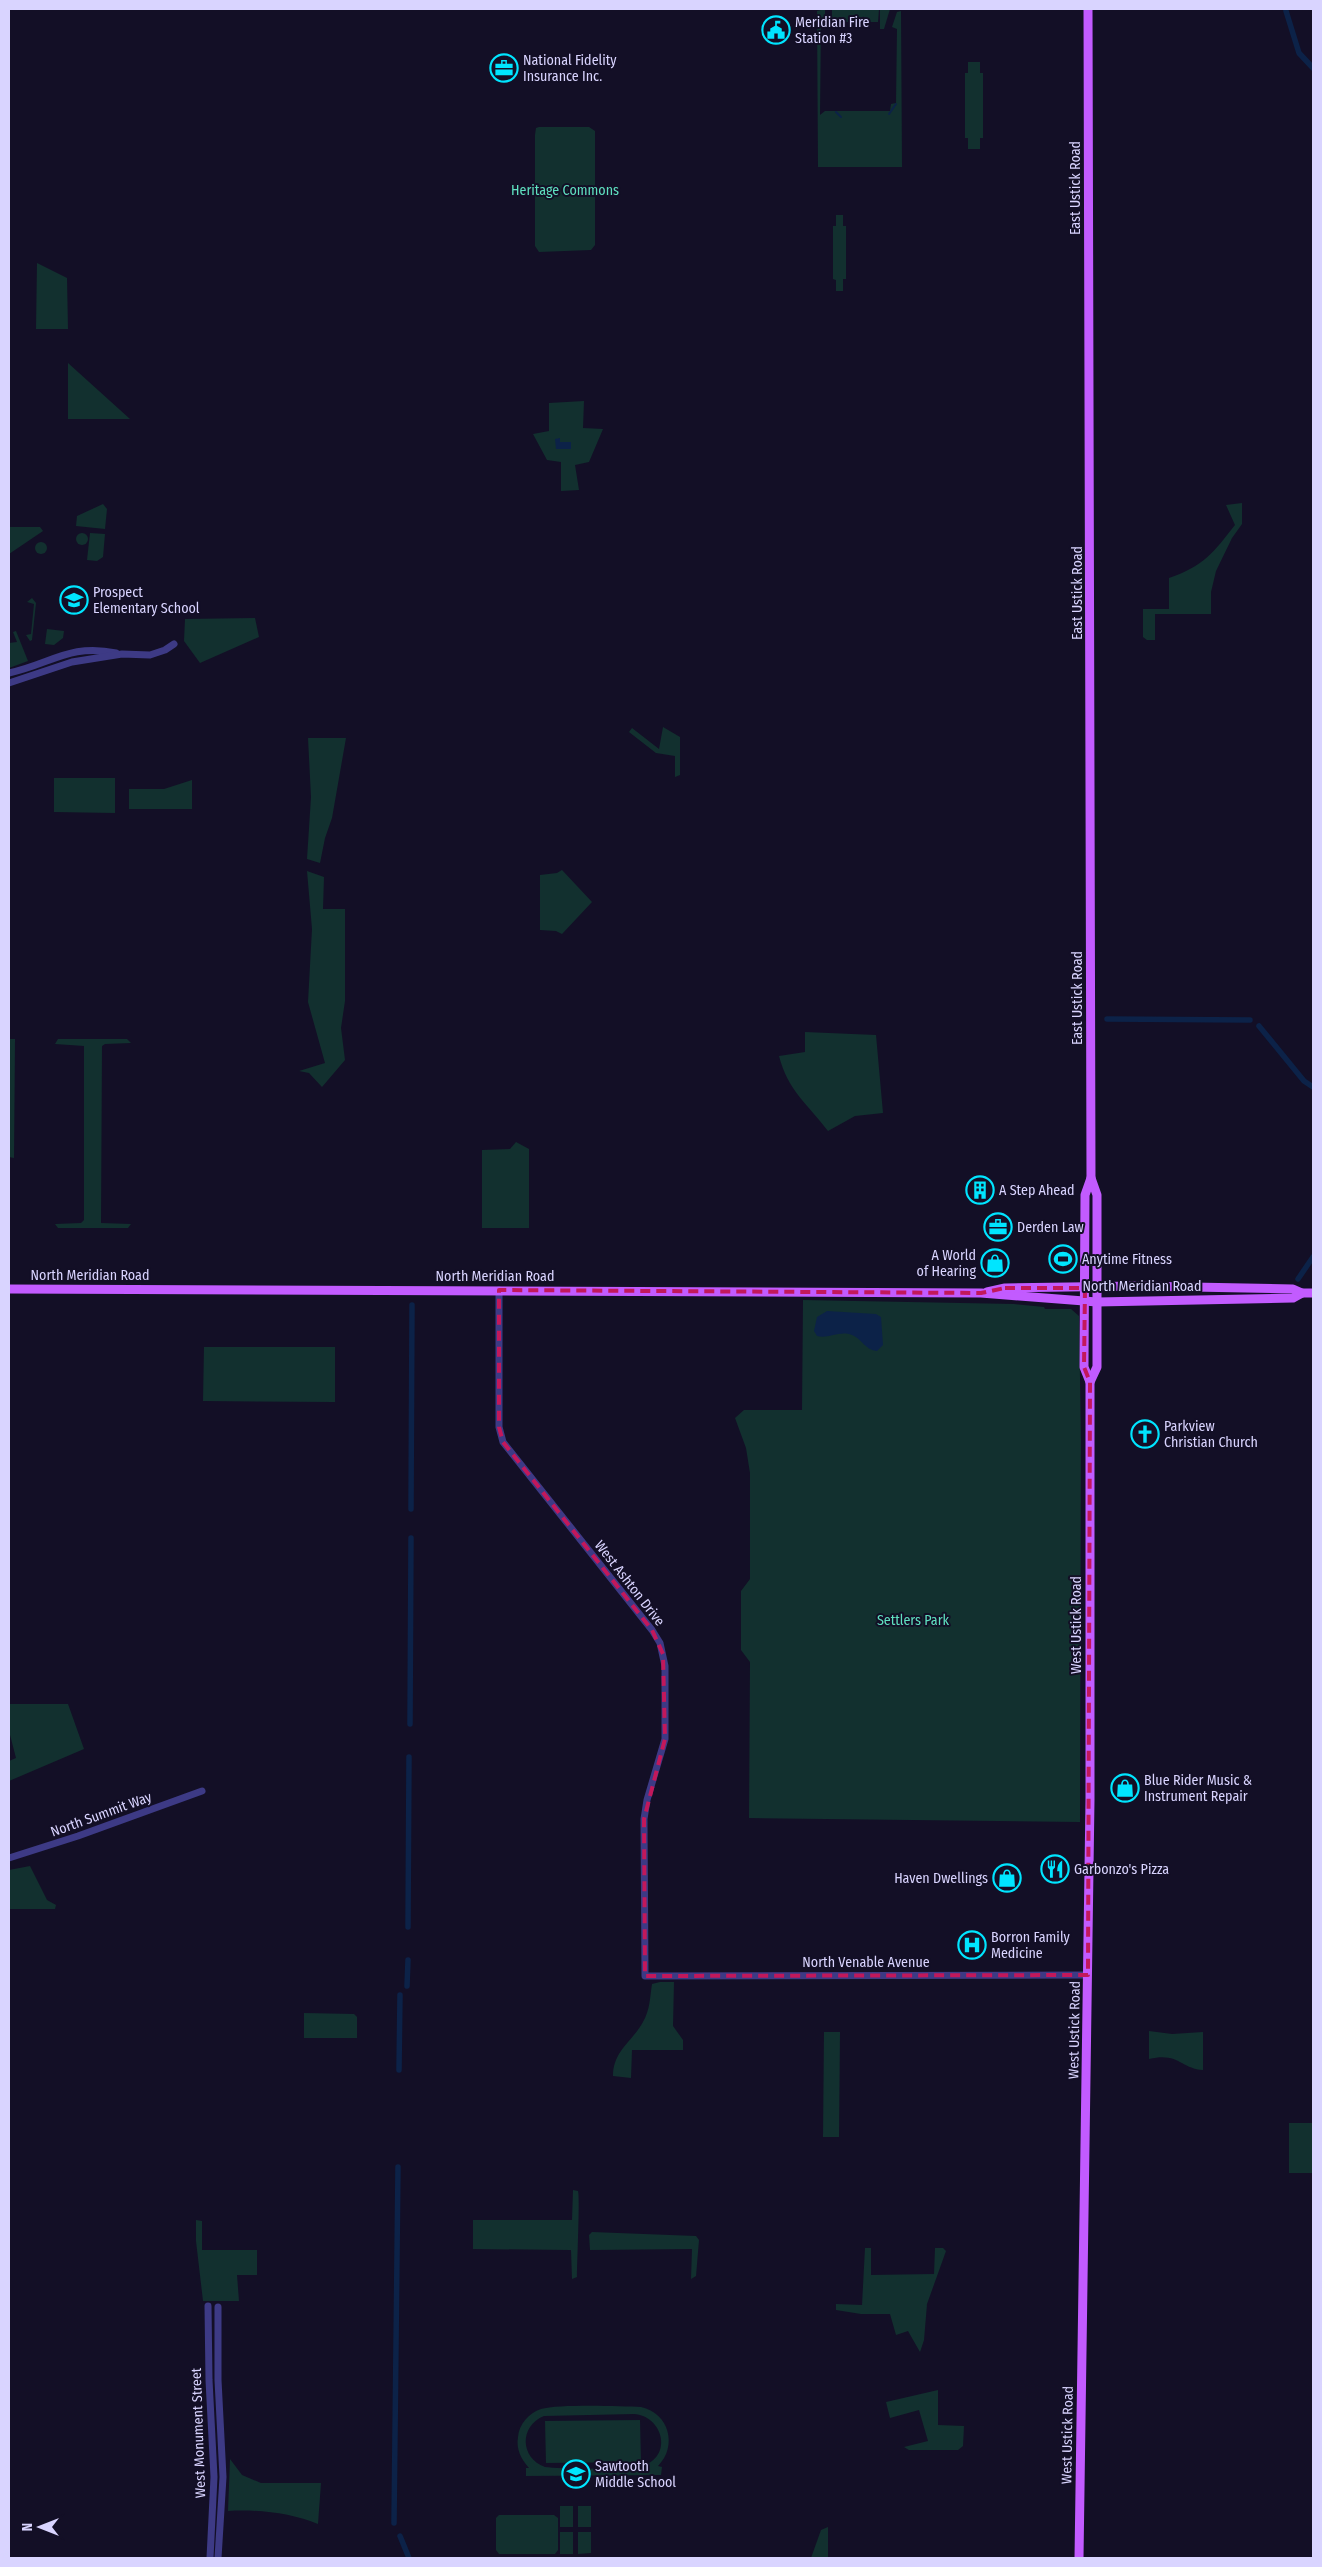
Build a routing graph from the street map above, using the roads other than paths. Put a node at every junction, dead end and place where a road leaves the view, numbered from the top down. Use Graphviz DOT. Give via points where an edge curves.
graph roads {
  1 [pos="1088,9"];
  2 [pos="174,644"];
  3 [pos="122,654"];
  4 [pos="9,673"];
  5 [pos="9,683"];
  6 [pos="1091,1178"];
  7 [pos="1097,1287"];
  8 [pos="1085,1288"];
  9 [pos="9,1289"];
  10 [pos="1267,1289"];
  11 [pos="499,1290"];
  12 [pos="981,1293"];
  13 [pos="1302,1293"];
  14 [pos="1313,1293"];
  15 [pos="1267,1299"];
  16 [pos="1085,1301"];
  17 [pos="1098,1302"];
  18 [pos="1090,1382"];
  19 [pos="202,1791"];
  20 [pos="9,1858"];
  21 [pos="1088,1974"];
  22 [pos="645,1976"];
  23 [pos="208,2306"];
  24 [pos="218,2307"];
  25 [pos="210,2558"];
  26 [pos="218,2558"];
  27 [pos="1079,2558"];
  1 -- 6 [label="main road, East Ustick Road"];
  2 -- 3 [label="street" via="150,654"];
  3 -- 4 [label="street" via="78,651"];
  3 -- 5 [label="street" via="72,662"];
  6 -- 7 [label="main road, East Ustick Road" via="1097,1195"];
  6 -- 8 [label="main road, East Ustick Road" via="1085,1195"];
  7 -- 8 [label="main road, North Meridian Road"];
  7 -- 10 [label="main road, North Meridian Road"];
  7 -- 17 [label="main road, West Ustick Road"];
  8 -- 12 [label="main road, North Meridian Road" via="1005,1288"];
  8 -- 16 [label="main road, East Ustick Road"];
  9 -- 11 [label="main road, North Meridian Road"];
  10 -- 13 [label="main road, North Meridian Road" via="1293,1289"];
  10 -- 15 [label="main road"];
  11 -- 12 [label="main road, North Meridian Road"];
  11 -- 22 [label="street, West Ashton Drive" via="499,1427 503,1442 652,1630 663,1654 665,1739 644,1819"];
  12 -- 16 [label="main road, North Meridian Road"];
  13 -- 14 [label="main road, North Meridian Road"];
  13 -- 15 [label="main road, North Meridian Road" via="1293,1298"];
  15 -- 17 [label="main road, North Meridian Road"];
  16 -- 17 [label="main road, North Meridian Road"];
  16 -- 18 [label="main road, West Ustick Road" via="1084,1367"];
  17 -- 18 [label="main road, West Ustick Road" via="1096,1367"];
  18 -- 21 [label="main road, West Ustick Road"];
  19 -- 20 [label="street, North Summit Way"];
  21 -- 22 [label="street, North Venable Avenue"];
  21 -- 27 [label="main road, West Ustick Road"];
  23 -- 25 [label="street, West Monument Street" via="208,2380 214,2477"];
  24 -- 26 [label="street, West Monument Street" via="223,2477"];
}
